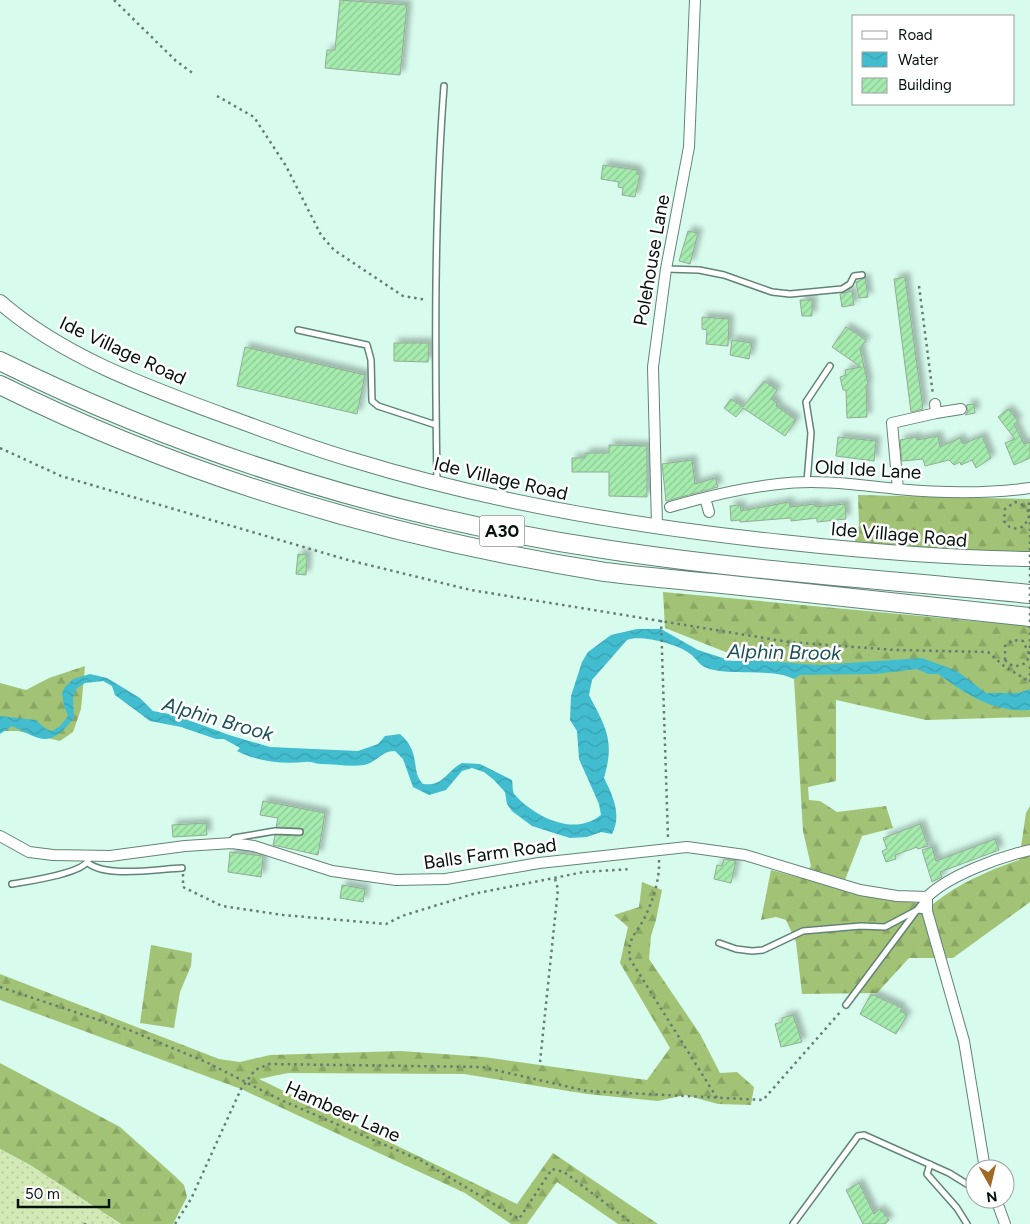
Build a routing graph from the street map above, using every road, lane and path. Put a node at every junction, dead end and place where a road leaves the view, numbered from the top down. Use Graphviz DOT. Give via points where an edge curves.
graph roads {
  1 [pos="114,0"];
  2 [pos="695,5"];
  3 [pos="194,74"];
  4 [pos="444,86"];
  5 [pos="217,96"];
  6 [pos="666,269"];
  7 [pos="862,275"];
  8 [pos="919,286"];
  9 [pos="436,301"];
  10 [pos="0,302"];
  11 [pos="298,330"];
  12 [pos="0,361"];
  13 [pos="830,366"];
  14 [pos="0,385"];
  15 [pos="935,409"];
  16 [pos="961,409"];
  17 [pos="436,425"];
  18 [pos="0,448"];
  19 [pos="436,483"];
  20 [pos="807,483"];
  21 [pos="1030,488"];
  22 [pos="898,489"];
  23 [pos="705,498"];
  24 [pos="670,507"];
  25 [pos="1029,509"];
  26 [pos="709,512"];
  27 [pos="657,526"];
  28 [pos="1030,559"];
  29 [pos="1030,594"];
  30 [pos="1030,616"];
  31 [pos="660,620"];
  32 [pos="1030,656"];
  33 [pos="1030,666"];
  34 [pos="1030,683"];
  35 [pos="300,832"];
  36 [pos="0,836"];
  37 [pos="226,844"];
  38 [pos="664,848"];
  39 [pos="1030,850"];
  40 [pos="89,859"];
  41 [pos="182,868"];
  42 [pos="631,869"];
  43 [pos="555,879"];
  44 [pos="12,884"];
  45 [pos="927,897"];
  46 [pos="922,910"];
  47 [pos="719,943"];
  48 [pos="0,987"];
  49 [pos="846,1005"];
  50 [pos="540,1062"];
  51 [pos="246,1082"];
  52 [pos="717,1098"];
  53 [pos="983,1159"];
  54 [pos="930,1164"];
  55 [pos="965,1183"];
  56 [pos="1000,1209"];
  57 [pos="175,1224"];
  58 [pos="633,1224"];
  59 [pos="793,1224"];
  60 [pos="967,1224"];
  61 [pos="1006,1224"];
  1 -- 3 [label="path" via="176,61"];
  2 -- 6 [label="street, Polehouse Lane" via="689,147"];
  4 -- 9 [label="lane" via="438,160"];
  5 -- 9 [label="path" via="254,116 286,166 321,236 334,250 403,296"];
  6 -- 7 [label="lane" via="724,275 772,292 790,294 842,289 854,276"];
  6 -- 27 [label="street, Polehouse Lane" via="653,367"];
  8 -- 15 [label="path"];
  9 -- 17 [label="lane"];
  10 -- 19 [label="street, Ide Village Road" via="53,340 153,389 306,445"];
  11 -- 17 [label="lane" via="367,345 371,360 372,401 378,406"];
  12 -- 29 [label="highway, A30" via="70,396 202,448 313,484 478,527 610,550 736,566"];
  13 -- 20 [label="lane" via="806,402 811,432"];
  14 -- 30 [label="highway, A30" via="65,417 199,470 374,523 473,547 606,572"];
  15 -- 16 [label="street"];
  15 -- 22 [label="street" via="892,424"];
  17 -- 19 [label="lane"];
  18 -- 31 [label="path" via="61,476 348,560 471,590"];
  19 -- 27 [label="street, Ide Village Road" via="538,507"];
  20 -- 22 [label="street, Old Ide Lane"];
  20 -- 23 [label="street, Old Ide Lane" via="779,484"];
  21 -- 22 [label="street, Old Ide Lane" via="1001,492"];
  23 -- 24 [label="street, Old Ide Lane"];
  23 -- 26 [label="street"];
  25 -- 32 [label="path, bridge" via="1029,516 1027,522 1021,528 1009,527 1003,514 1015,502 1023,505 1027,508 1029,512 1030,650 1029,656 1027,662 1011,665 1005,660 1004,650 1008,642 1018,639 1027,645 1029,650"];
  27 -- 28 [label="street, Ide Village Road" via="889,553"];
  31 -- 34 [label="path" via="789,642 895,650 988,652"];
  31 -- 38 [label="path"];
  33 -- 34 [label="path"];
  35 -- 37 [label="lane" via="234,838"];
  36 -- 40 [label="street, Balls Farm Road" via="29,852"];
  37 -- 38 [label="street, Balls Farm Road" via="254,846 302,863 358,876 423,880 446,880 539,863"];
  37 -- 40 [label="street, Balls Farm Road"];
  38 -- 45 [label="street, Balls Farm Road" via="722,850 860,890"];
  38 -- 52 [label="path" via="655,891 628,946 630,959"];
  39 -- 45 [label="street" via="1006,856 948,881"];
  40 -- 41 [label="lane" via="93,867 120,871"];
  40 -- 44 [label="lane" via="71,871"];
  41 -- 43 [label="path" via="183,887 222,906 386,924 473,894"];
  42 -- 43 [label="path" via="584,872"];
  43 -- 50 [label="path" via="558,889"];
  45 -- 46 [label="street"];
  46 -- 47 [label="lane" via="885,927 803,931 763,950 736,949"];
  46 -- 49 [label="lane"];
  46 -- 53 [label="street" via="964,1041"];
  48 -- 51 [label="path, Hambeer Lane" via="129,1030"];
  49 -- 52 [label="path" via="763,1100"];
  51 -- 52 [label="path" via="255,1070 269,1064 482,1067 587,1091"];
  51 -- 57 [label="path" via="191,1199"];
  51 -- 58 [label="path, Hambeer Lane" via="422,1161 519,1219 552,1169 564,1172"];
  54 -- 55 [label="lane"];
  54 -- 59 [label="lane" via="864,1135 858,1136"];
  54 -- 60 [label="lane" via="927,1174"];
  56 -- 61 [label="street"];
}
